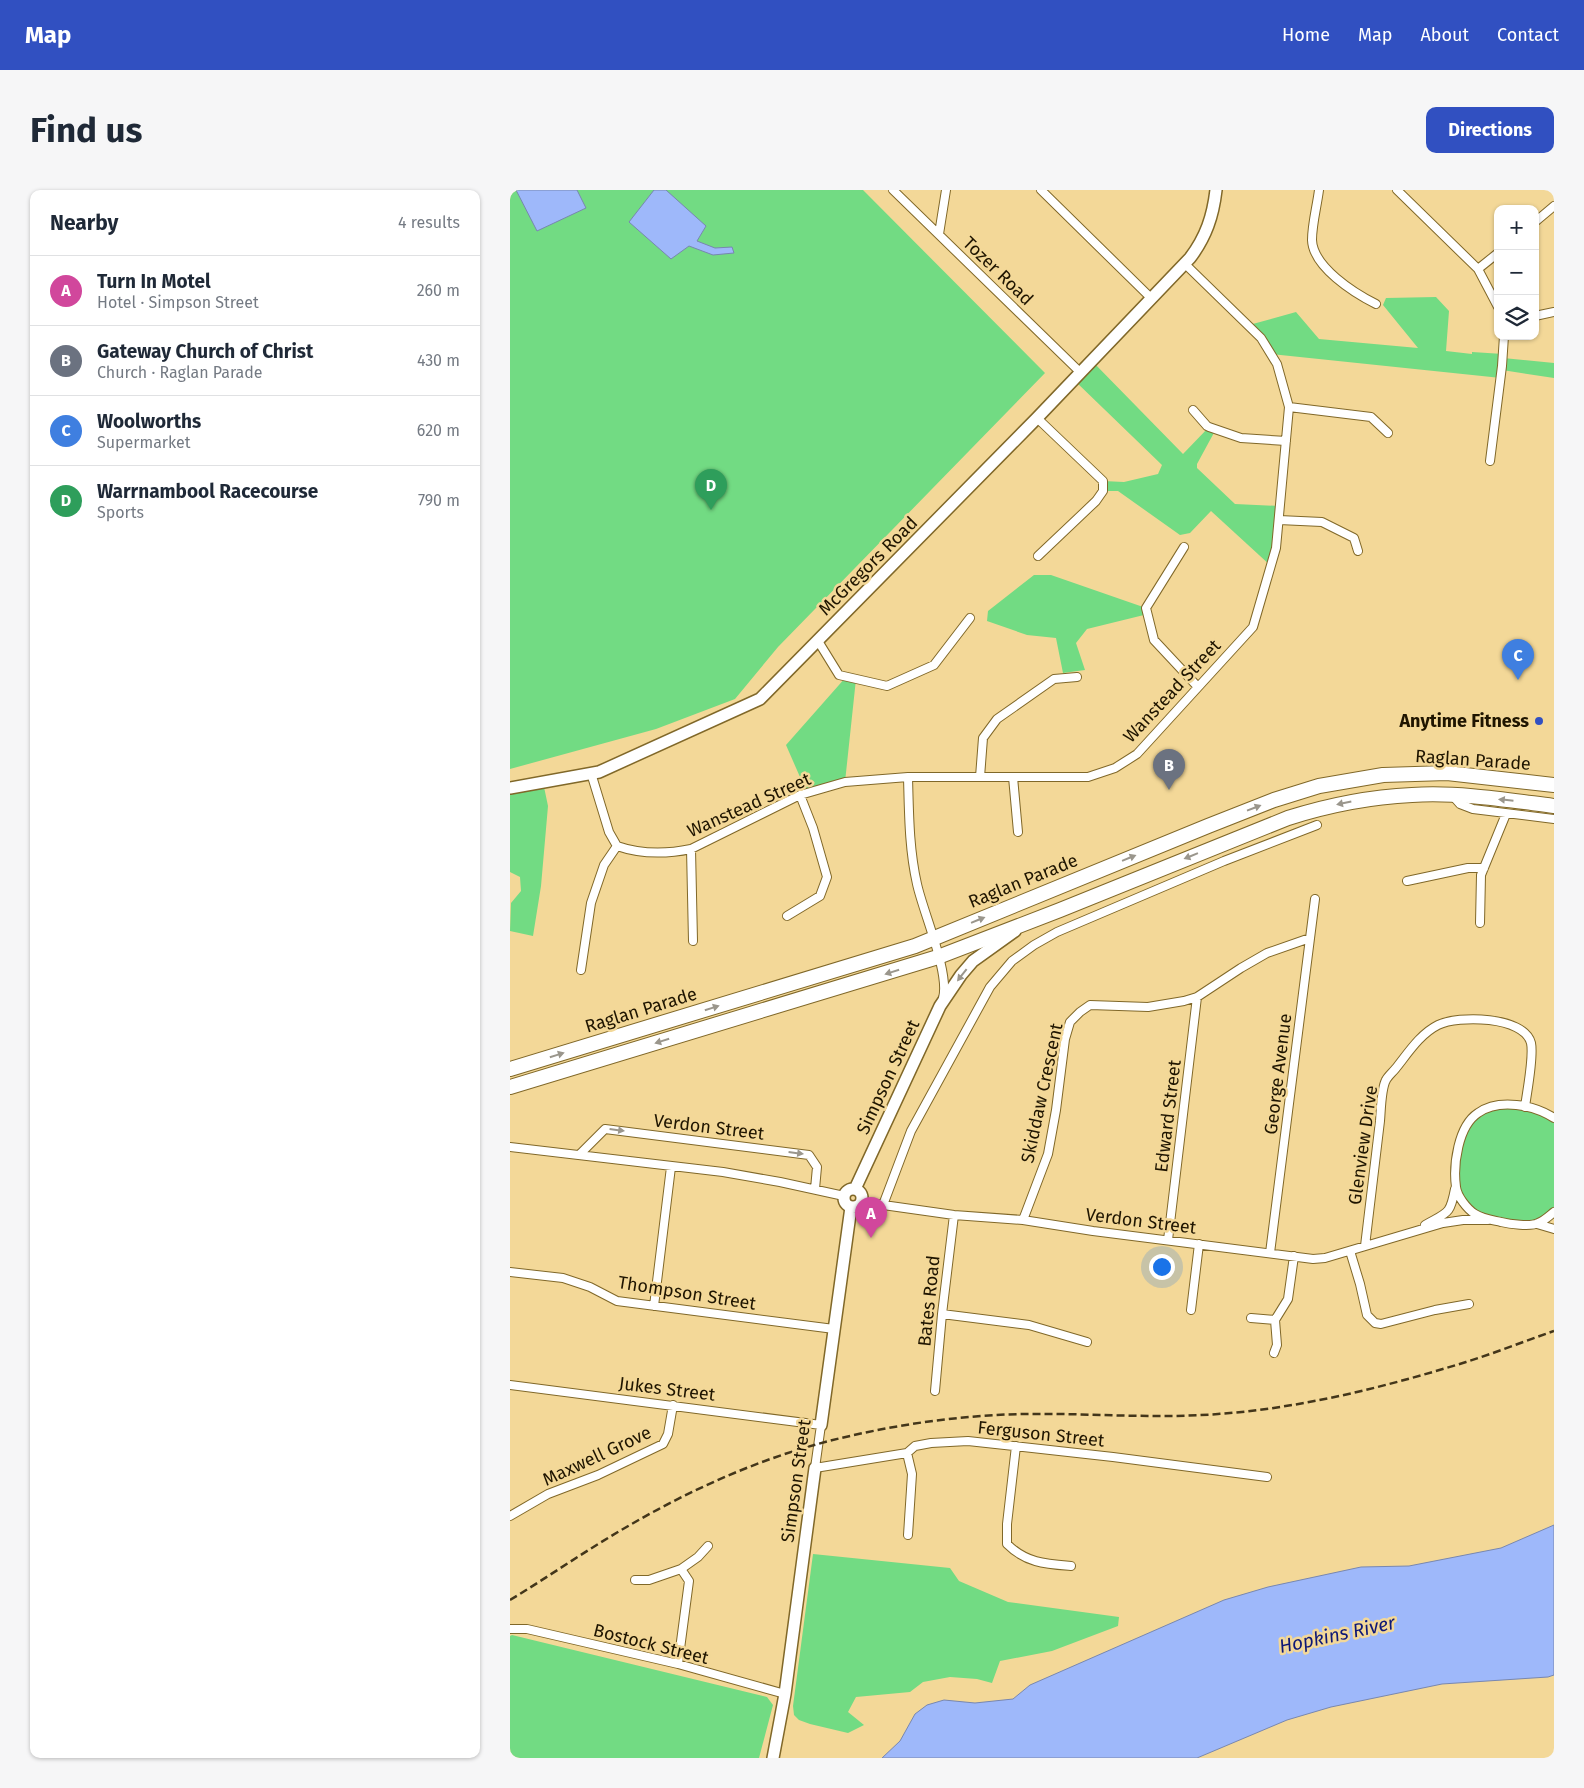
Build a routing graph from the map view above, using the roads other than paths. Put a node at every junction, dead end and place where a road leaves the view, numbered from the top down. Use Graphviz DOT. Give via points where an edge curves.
graph roads {
  1 [pos="893,190"];
  2 [pos="946,190"];
  3 [pos="1041,190"];
  4 [pos="1216,190"];
  5 [pos="1320,190"];
  6 [pos="1397,190"];
  7 [pos="1554,206"];
  8 [pos="1539,219"];
  9 [pos="939,234"];
  10 [pos="1494,256"];
  11 [pos="1184,263"];
  12 [pos="1478,269"];
  13 [pos="1151,298"];
  14 [pos="1494,299"];
  15 [pos="1376,304"];
  16 [pos="1554,312"];
  17 [pos="1539,315"];
  18 [pos="1504,340"];
  19 [pos="1081,373"];
  20 [pos="1289,407"];
  21 [pos="1193,410"];
  22 [pos="1037,418"];
  23 [pos="1388,433"];
  24 [pos="1286,441"];
  25 [pos="1490,461"];
  26 [pos="1279,520"];
  27 [pos="1184,547"];
  28 [pos="1358,552"];
  29 [pos="1038,556"];
  30 [pos="970,618"];
  31 [pos="818,641"];
  32 [pos="1077,677"];
  33 [pos="1197,686"];
  34 [pos="591,773"];
  35 [pos="908,777"];
  36 [pos="980,777"];
  37 [pos="1013,777"];
  38 [pos="1554,786"];
  39 [pos="510,788"];
  40 [pos="800,795"];
  41 [pos="1452,795"];
  42 [pos="1554,806"];
  43 [pos="1506,814"];
  44 [pos="1554,819"];
  45 [pos="1317,825"];
  46 [pos="1208,826"];
  47 [pos="1018,832"];
  48 [pos="617,846"];
  49 [pos="1217,846"];
  50 [pos="691,849"];
  51 [pos="1224,862"];
  52 [pos="1484,868"];
  53 [pos="1407,882"];
  54 [pos="1316,899"];
  55 [pos="1060,910"];
  56 [pos="787,916"];
  57 [pos="1480,923"];
  58 [pos="933,938"];
  59 [pos="1310,938"];
  60 [pos="693,941"];
  61 [pos="938,957"];
  62 [pos="581,970"];
  63 [pos="1197,997"];
  64 [pos="940,1006"];
  65 [pos="510,1069"];
  66 [pos="510,1087"];
  67 [pos="1525,1107"];
  68 [pos="1554,1118"];
  69 [pos="510,1147"];
  70 [pos="579,1155"];
  71 [pos="671,1167"];
  72 [pos="1456,1188"];
  73 [pos="815,1189"];
  74 [pos="855,1189"];
  75 [pos="844,1196"];
  76 [pos="862,1202"];
  77 [pos="883,1205"];
  78 [pos="851,1207"];
  79 [pos="1554,1212"];
  80 [pos="954,1215"];
  81 [pos="1023,1220"];
  82 [pos="1488,1220"];
  83 [pos="1537,1224"];
  84 [pos="1554,1229"];
  85 [pos="1412,1232"];
  86 [pos="1168,1240"];
  87 [pos="1199,1244"];
  88 [pos="1365,1246"];
  89 [pos="1350,1251"];
  90 [pos="1270,1253"];
  91 [pos="1294,1256"];
  92 [pos="510,1272"];
  93 [pos="1470,1304"];
  94 [pos="654,1306"];
  95 [pos="1191,1310"];
  96 [pos="942,1314"];
  97 [pos="1251,1318"];
  98 [pos="1275,1320"];
  99 [pos="834,1329"];
  100 [pos="1088,1342"];
  101 [pos="1274,1352"];
  102 [pos="510,1385"];
  103 [pos="935,1391"];
  104 [pos="673,1405"];
  105 [pos="821,1425"];
  106 [pos="1016,1446"];
  107 [pos="907,1453"];
  108 [pos="815,1468"];
  109 [pos="1267,1477"];
  110 [pos="510,1516"];
  111 [pos="908,1535"];
  112 [pos="708,1546"];
  113 [pos="1071,1566"];
  114 [pos="681,1569"];
  115 [pos="635,1580"];
  116 [pos="510,1629"];
  117 [pos="678,1664"];
  118 [pos="784,1694"];
  119 [pos="773,1758"];
  1 -- 9 [label="street, Tozer Road"];
  2 -- 9 [label="street"];
  3 -- 13 [label="street"];
  4 -- 11 [label="street, McGregors Road" via="1206,232 1198,248"];
  5 -- 15 [label="street" via="1312,240 1317,258 1355,294"];
  6 -- 12 [label="street"];
  7 -- 8 [label="street"];
  9 -- 19 [label="street, Tozer Road"];
  10 -- 12 [label="street"];
  11 -- 13 [label="street, McGregors Road"];
  11 -- 20 [label="street, Wanstead Street" via="1261,338 1277,364"];
  12 -- 14 [label="street"];
  13 -- 19 [label="street, McGregors Road"];
  16 -- 17 [label="street"];
  18 -- 25 [label="street"];
  19 -- 22 [label="street, McGregors Road"];
  20 -- 23 [label="street" via="1371,416"];
  20 -- 24 [label="street, Wanstead Street"];
  21 -- 24 [label="street" via="1207,426 1241,438"];
  22 -- 29 [label="street" via="1103,481 1103,491 1096,501"];
  22 -- 31 [label="street, McGregors Road"];
  24 -- 26 [label="street, Wanstead Street"];
  26 -- 28 [label="street" via="1322,522 1354,538"];
  26 -- 33 [label="street, Wanstead Street" via="1276,548 1253,627"];
  27 -- 33 [label="street" via="1146,608 1154,640"];
  30 -- 31 [label="street" via="934,665 887,686 839,675"];
  31 -- 34 [label="street, McGregors Road" via="760,699"];
  32 -- 36 [label="street" via="1054,679 997,719 984,738"];
  33 -- 37 [label="street, Wanstead Street" via="1137,754 1115,768 1088,777"];
  34 -- 39 [label="street, McGregors Road"];
  34 -- 48 [label="street" via="609,832"];
  35 -- 36 [label="street, Wanstead Street"];
  35 -- 40 [label="street, Wanstead Street" via="845,782"];
  35 -- 58 [label="street, Simpson Street" via="912,857"];
  36 -- 37 [label="street, Wanstead Street"];
  37 -- 47 [label="street"];
  46 -- 38 [label="highway, Raglan Parade, one-way" via="1296,792 1350,779 1384,775 1447,773"];
  40 -- 50 [label="street, Wanstead Street"];
  40 -- 56 [label="street" via="814,828 826,877 820,896"];
  42 -- 41 [label="highway, Raglan Parade, one-way"];
  41 -- 43 [label="street, Raglan Parade" via="1468,808"];
  41 -- 49 [label="highway, Raglan Parade, one-way" via="1352,801 1288,818"];
  43 -- 44 [label="street, Raglan Parade"];
  43 -- 52 [label="street"];
  45 -- 51 [label="street"];
  46 -- 49 [label="highway"];
  58 -- 46 [label="highway, Raglan Parade, one-way"];
  48 -- 50 [label="street, Wanstead Street" via="632,851"];
  48 -- 62 [label="street" via="604,864 591,903"];
  49 -- 51 [label="street"];
  49 -- 55 [label="highway, Raglan Parade, one-way"];
  50 -- 60 [label="street"];
  51 -- 77 [label="street" via="1057,932 1012,961 990,987 911,1132"];
  52 -- 53 [label="street" via="1468,868"];
  52 -- 57 [label="street" via="1480,884"];
  54 -- 59 [label="street, George Avenue"];
  55 -- 61 [label="highway, Raglan Parade"];
  55 -- 64 [label="street, Simpson Street, one-way" via="1016,931 988,950 961,975"];
  58 -- 61 [label="street, Simpson Street"];
  65 -- 58 [label="highway, Raglan Parade, one-way" via="871,960"];
  59 -- 63 [label="street, Skiddaw Crescent" via="1256,959"];
  59 -- 90 [label="street, George Avenue"];
  61 -- 64 [label="street, Simpson Street" via="945,983"];
  61 -- 66 [label="highway, Raglan Parade, one-way"];
  63 -- 81 [label="street, Skiddaw Crescent" via="1164,1006 1090,1005 1070,1022 1048,1154"];
  63 -- 86 [label="street, Edward Street"];
  64 -- 74 [label="street, Simpson Street"];
  67 -- 68 [label="street, Verdon Street"];
  67 -- 72 [label="street, Verdon Street" via="1499,1104 1477,1113 1464,1129 1457,1148"];
  67 -- 88 [label="street, Glenview Drive" via="1532,1053 1531,1042 1521,1029 1514,1025 1464,1018 1438,1025 1424,1035 1386,1080"];
  69 -- 70 [label="street"];
  70 -- 71 [label="street"];
  70 -- 73 [label="street, Verdon Street, one-way" via="606,1129 809,1155 818,1167"];
  71 -- 73 [label="street" via="723,1172"];
  71 -- 94 [label="street"];
  72 -- 82 [label="street" via="1467,1207"];
  72 -- 85 [label="street, Verdon Street" via="1452,1207 1447,1212"];
  73 -- 75 [label="street"];
  74 -- 75 [label="street"];
  74 -- 76 [label="street" via="861,1194"];
  75 -- 78 [label="street" via="846,1204"];
  76 -- 77 [label="street, Verdon Street"];
  76 -- 78 [label="street"];
  77 -- 80 [label="street, Verdon Street"];
  78 -- 99 [label="street, Simpson Street"];
  79 -- 83 [label="street"];
  80 -- 81 [label="street, Verdon Street"];
  80 -- 96 [label="street, Bates Road"];
  81 -- 86 [label="street, Verdon Street"];
  82 -- 83 [label="street, Verdon Street"];
  82 -- 85 [label="street, Verdon Street" via="1456,1221"];
  83 -- 84 [label="street, Verdon Street"];
  85 -- 88 [label="street, Verdon Street"];
  86 -- 87 [label="street, Verdon Street"];
  87 -- 90 [label="street, Verdon Street"];
  87 -- 95 [label="street"];
  88 -- 89 [label="street, Verdon Street"];
  89 -- 91 [label="street, Verdon Street" via="1325,1258"];
  89 -- 93 [label="street" via="1364,1310 1375,1323"];
  90 -- 91 [label="street, Verdon Street"];
  91 -- 98 [label="street" via="1288,1300"];
  92 -- 94 [label="street, Thompson Street" via="563,1278 617,1301"];
  94 -- 99 [label="street, Thompson Street"];
  96 -- 100 [label="street" via="1029,1325"];
  96 -- 103 [label="street, Bates Road"];
  97 -- 98 [label="street"];
  98 -- 101 [label="street" via="1277,1345"];
  99 -- 105 [label="street, Simpson Street"];
  102 -- 104 [label="street, Jukes Street"];
  104 -- 105 [label="street, Jukes Street"];
  104 -- 110 [label="street, Maxwell Grove" via="668,1434 662,1444 598,1475 548,1494"];
  105 -- 108 [label="street, Simpson Street"];
  106 -- 107 [label="street, Ferguson Street" via="968,1441 931,1443 915,1446"];
  106 -- 109 [label="street, Ferguson Street"];
  106 -- 113 [label="street" via="1007,1544 1016,1554 1041,1564"];
  107 -- 108 [label="street, Ferguson Street"];
  107 -- 111 [label="street" via="912,1474"];
  108 -- 118 [label="street, Simpson Street"];
  112 -- 114 [label="street"];
  114 -- 115 [label="street" via="649,1580"];
  114 -- 117 [label="street" via="689,1581"];
  116 -- 117 [label="street, Bostock Street" via="527,1629"];
  117 -- 118 [label="street, Bostock Street"];
  118 -- 119 [label="street, Simpson Street"];
}
